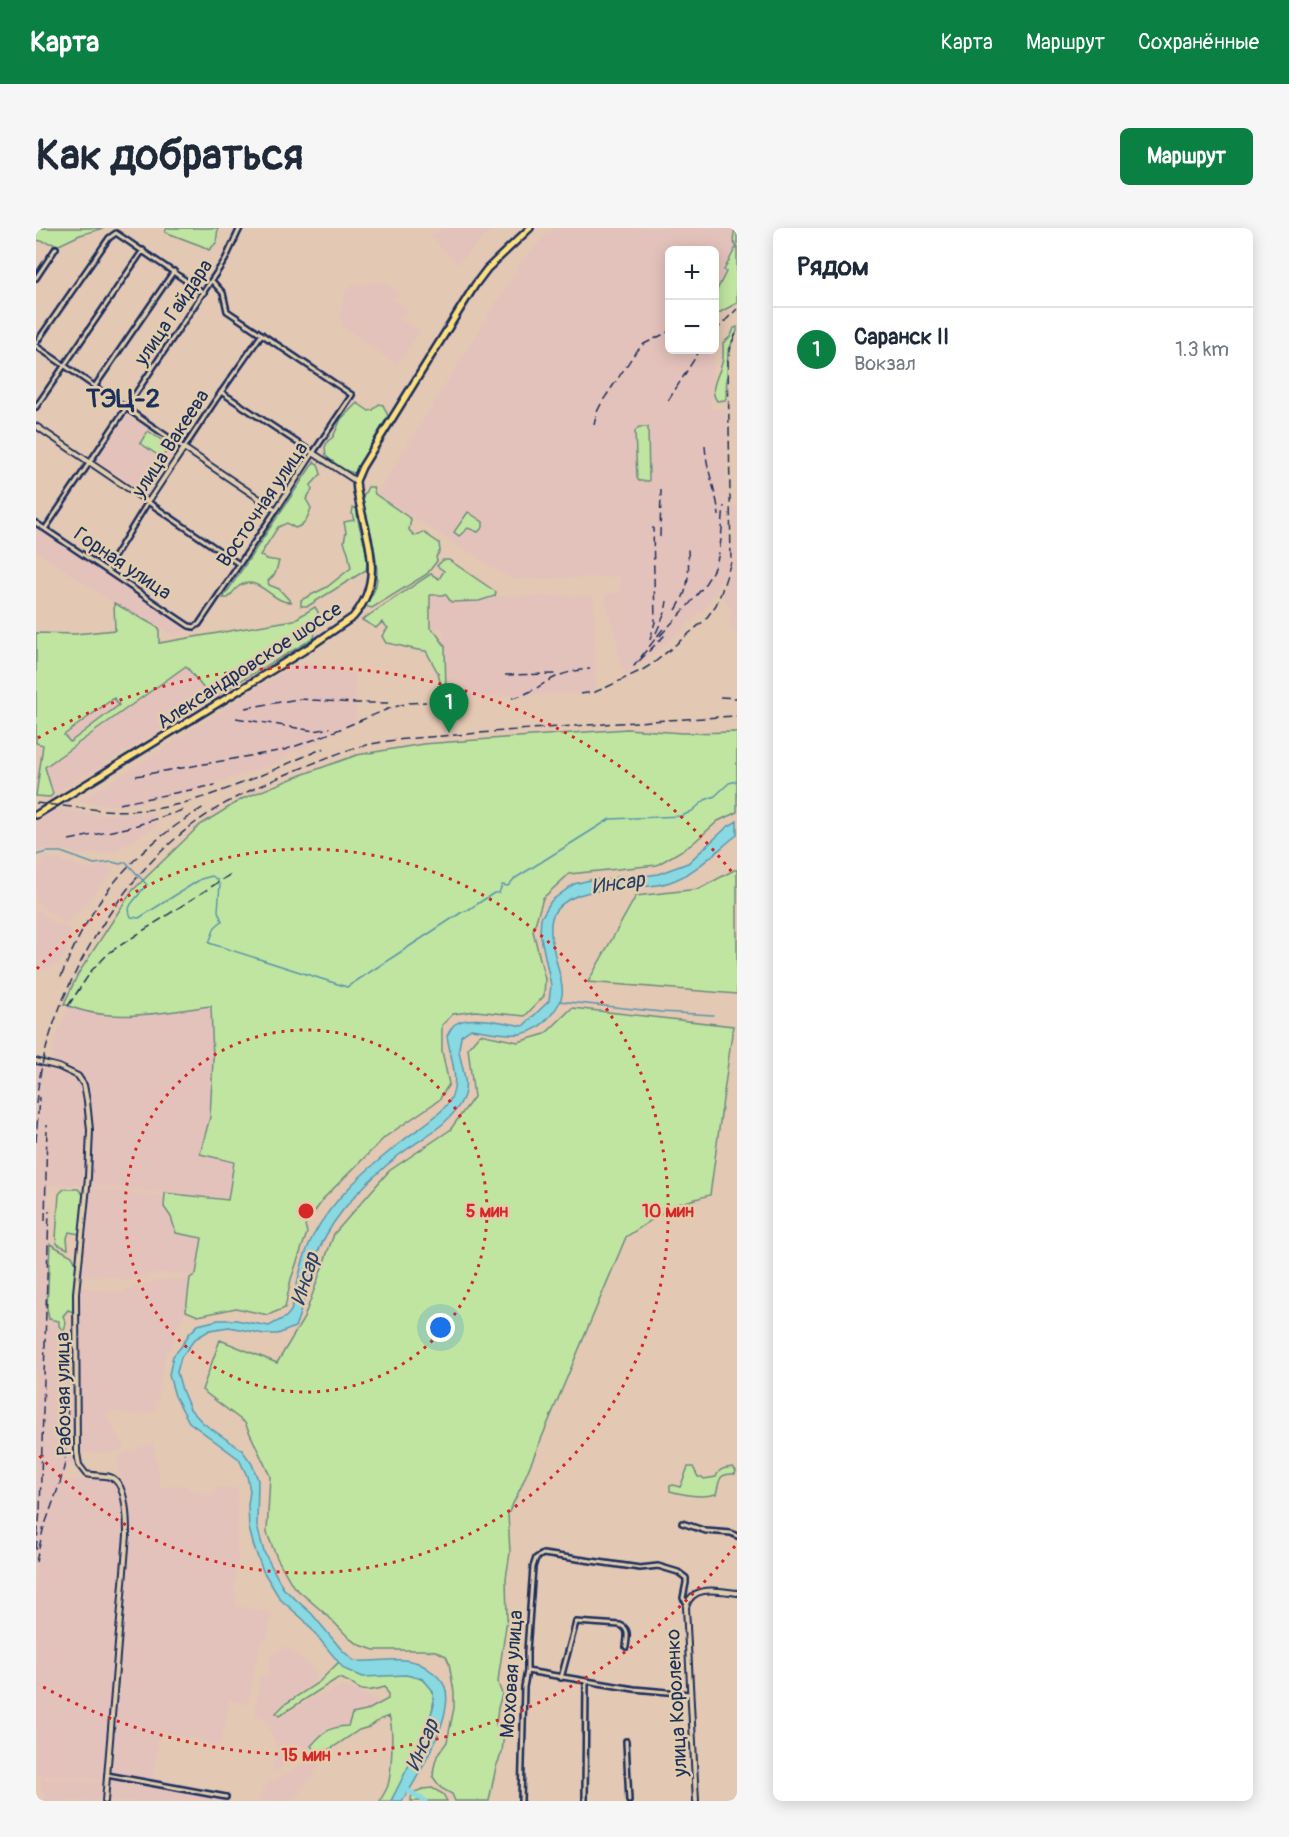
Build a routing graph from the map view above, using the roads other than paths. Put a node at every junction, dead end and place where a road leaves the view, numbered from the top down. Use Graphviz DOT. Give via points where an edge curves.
graph roads {
  1 [pos="240,228"];
  2 [pos="530,228"];
  3 [pos="56,248"];
  4 [pos="143,250"];
  5 [pos="174,271"];
  6 [pos="36,278"];
  7 [pos="212,281"];
  8 [pos="204,293"];
  9 [pos="262,334"];
  10 [pos="36,345"];
  11 [pos="64,366"];
  12 [pos="95,386"];
  13 [pos="221,392"];
  14 [pos="36,407"];
  15 [pos="125,408"];
  16 [pos="36,426"];
  17 [pos="184,448"];
  18 [pos="314,453"];
  19 [pos="89,462"];
  20 [pos="356,481"];
  21 [pos="148,502"];
  22 [pos="276,510"];
  23 [pos="36,523"];
  24 [pos="45,529"];
  25 [pos="239,564"];
  26 [pos="106,570"];
  27 [pos="194,627"];
  28 [pos="36,815"];
  29 [pos="36,1061"];
  30 [pos="682,1523"];
  31 [pos="737,1536"];
  32 [pos="737,1593"];
  33 [pos="687,1603"];
  34 [pos="626,1647"];
  35 [pos="527,1671"];
  36 [pos="561,1678"];
  37 [pos="585,1682"];
  38 [pos="690,1694"];
  39 [pos="626,1741"];
  40 [pos="107,1774"];
  41 [pos="226,1797"];
  42 [pos="105,1801"];
  43 [pos="521,1801"];
  44 [pos="585,1801"];
  45 [pos="629,1801"];
  46 [pos="696,1801"];
  1 -- 7 [label="street, улица Гайдара"];
  2 -- 20 [label="main road" via="475,285"];
  3 -- 6 [label="street"];
  4 -- 5 [label="street"];
  4 -- 10 [label="street" via="116,233 109,238"];
  4 -- 11 [label="street"];
  5 -- 8 [label="street"];
  5 -- 12 [label="street"];
  7 -- 8 [label="street, улица Гайдара"];
  7 -- 9 [label="street" via="223,293 228,311"];
  8 -- 15 [label="street, улица Гайдара"];
  9 -- 13 [label="street, улица Вакеева"];
  9 -- 18 [label="street, Восточная улица" via="352,395"];
  10 -- 11 [label="street"];
  11 -- 12 [label="street"];
  11 -- 14 [label="street"];
  12 -- 15 [label="street"];
  13 -- 17 [label="street, улица Вакеева"];
  13 -- 18 [label="street"];
  15 -- 17 [label="street"];
  15 -- 19 [label="street, улица Гайдара"];
  16 -- 19 [label="street"];
  17 -- 21 [label="street, улица Вакеева"];
  17 -- 22 [label="street"];
  18 -- 20 [label="street"];
  18 -- 22 [label="street, Восточная улица"];
  19 -- 21 [label="street"];
  19 -- 24 [label="street, улица Гайдара"];
  20 -- 28 [label="main road, Александровское шоссе" via="372,568 363,605 353,617"];
  21 -- 25 [label="street"];
  21 -- 26 [label="street, улица Вакеева"];
  22 -- 25 [label="street, Восточная улица"];
  23 -- 24 [label="street, Горная улица"];
  24 -- 26 [label="street, Горная улица"];
  25 -- 27 [label="street, Восточная улица"];
  26 -- 27 [label="street, Горная улица"];
  29 -- 40 [label="street, Рабочая улица" via="75,1073 84,1085 90,1130 76,1293 77,1453 86,1474 112,1478 120,1485 127,1527"];
  30 -- 31 [label="street"];
  32 -- 33 [label="street" via="698,1592"];
  33 -- 35 [label="street, Моховая улица" via="683,1598 686,1578 678,1572 658,1566 640,1568 543,1554 536,1558 533,1567"];
  33 -- 38 [label="street, улица Короленко"];
  34 -- 36 [label="street" via="626,1627 576,1622"];
  35 -- 36 [label="street"];
  35 -- 43 [label="street, Моховая улица"];
  36 -- 37 [label="street"];
  37 -- 38 [label="street"];
  37 -- 44 [label="street"];
  38 -- 46 [label="street, улица Короленко"];
  39 -- 45 [label="street"];
  40 -- 41 [label="street"];
  40 -- 42 [label="street, Рабочая улица"];
}
